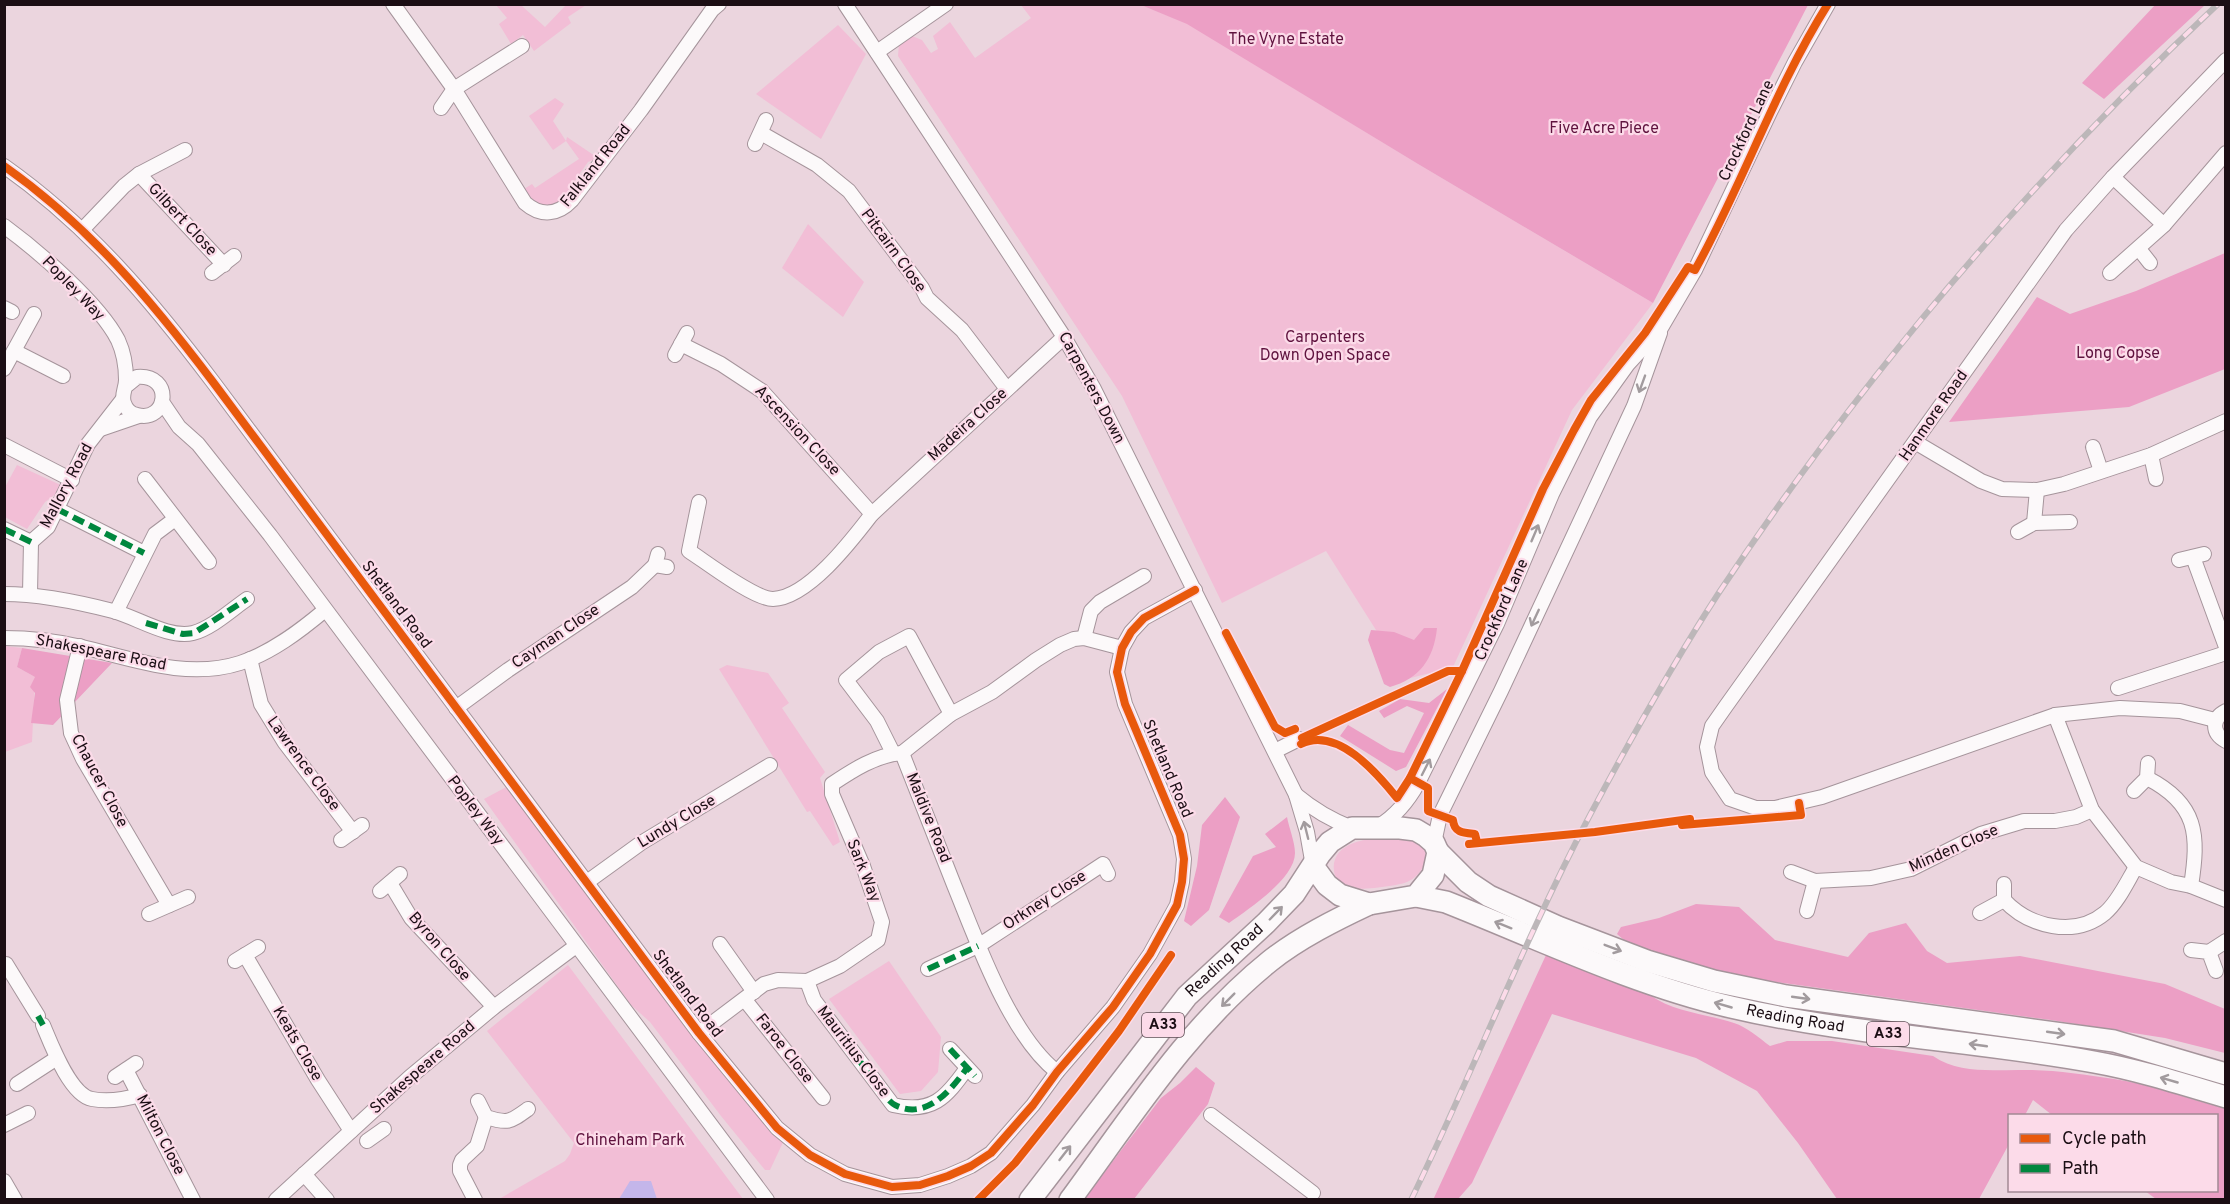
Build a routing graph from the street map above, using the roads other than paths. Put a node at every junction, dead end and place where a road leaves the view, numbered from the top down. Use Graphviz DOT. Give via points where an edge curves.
graph roads {
  1 [pos="393,4"];
  2 [pos="845,4"];
  3 [pos="946,4"];
  4 [pos="1828,4"];
  5 [pos="713,6"];
  6 [pos="522,46"];
  7 [pos="877,52"];
  8 [pos="2226,60"];
  9 [pos="454,88"];
  10 [pos="441,108"];
  11 [pos="761,132"];
  12 [pos="185,150"];
  13 [pos="2226,153"];
  14 [pos="4,166"];
  15 [pos="139,174"];
  16 [pos="2113,177"];
  17 [pos="2164,225"];
  18 [pos="4,226"];
  19 [pos="82,230"];
  20 [pos="2139,249"];
  21 [pos="2150,263"];
  22 [pos="223,265"];
  23 [pos="2110,273"];
  24 [pos="34,314"];
  25 [pos="1661,328"];
  26 [pos="1064,337"];
  27 [pos="681,344"];
  28 [pos="14,351"];
  29 [pos="126,364"];
  30 [pos="4,369"];
  31 [pos="63,376"];
  32 [pos="144,376"];
  33 [pos="1007,388"];
  34 [pos="124,393"];
  35 [pos="162,402"];
  36 [pos="146,415"];
  37 [pos="2226,421"];
  38 [pos="179,426"];
  39 [pos="101,429"];
  40 [pos="1914,442"];
  41 [pos="4,445"];
  42 [pos="2093,447"];
  43 [pos="2151,455"];
  44 [pos="2101,471"];
  45 [pos="144,479"];
  46 [pos="2156,479"];
  47 [pos="72,480"];
  48 [pos="2037,490"];
  49 [pos="699,502"];
  50 [pos="57,510"];
  51 [pos="872,514"];
  52 [pos="175,519"];
  53 [pos="2070,522"];
  54 [pos="2034,523"];
  55 [pos="4,529"];
  56 [pos="2018,532"];
  57 [pos="31,542"];
  58 [pos="144,554"];
  59 [pos="2192,557"];
  60 [pos="209,562"];
  61 [pos="660,562"];
  62 [pos="1148,577"];
  63 [pos="1195,590"];
  64 [pos="4,594"];
  65 [pos="30,594"];
  66 [pos="247,599"];
  67 [pos="325,610"];
  68 [pos="116,612"];
  69 [pos="4,638"];
  70 [pos="1084,638"];
  71 [pos="80,646"];
  72 [pos="2226,647"];
  73 [pos="1122,648"];
  74 [pos="2226,653"];
  75 [pos="249,659"];
  76 [pos="2118,688"];
  77 [pos="456,708"];
  78 [pos="951,714"];
  79 [pos="2055,715"];
  80 [pos="2220,715"];
  81 [pos="1299,739"];
  82 [pos="2226,741"];
  83 [pos="1275,751"];
  84 [pos="898,753"];
  85 [pos="769,763"];
  86 [pos="2148,763"];
  87 [pos="2147,778"];
  88 [pos="2134,791"];
  89 [pos="1296,795"];
  90 [pos="2092,810"];
  91 [pos="1377,827"];
  92 [pos="1352,828"];
  93 [pos="352,832"];
  94 [pos="1436,847"];
  95 [pos="1313,866"];
  96 [pos="2136,867"];
  97 [pos="1791,872"];
  98 [pos="1108,874"];
  99 [pos="1815,881"];
  100 [pos="587,882"];
  101 [pos="390,883"];
  102 [pos="2004,884"];
  103 [pos="2191,886"];
  104 [pos="1416,896"];
  105 [pos="188,897"];
  106 [pos="2004,900"];
  107 [pos="2226,900"];
  108 [pos="1369,904"];
  109 [pos="169,905"];
  110 [pos="1807,911"];
  111 [pos="1980,913"];
  112 [pos="149,914"];
  113 [pos="2226,941"];
  114 [pos="720,944"];
  115 [pos="978,945"];
  116 [pos="576,946"];
  117 [pos="258,947"];
  118 [pos="2191,950"];
  119 [pos="2210,952"];
  120 [pos="5,961"];
  121 [pos="928,969"];
  122 [pos="2216,971"];
  123 [pos="807,981"];
  124 [pos="792,982"];
  125 [pos="749,996"];
  126 [pos="494,1007"];
  127 [pos="699,1033"];
  128 [pos="950,1049"];
  129 [pos="57,1058"];
  130 [pos="126,1070"];
  131 [pos="1057,1072"];
  132 [pos="2226,1074"];
  133 [pos="17,1084"];
  134 [pos="140,1095"];
  135 [pos="2226,1097"];
  136 [pos="823,1098"];
  137 [pos="478,1101"];
  138 [pos="528,1109"];
  139 [pos="28,1113"];
  140 [pos="1211,1115"];
  141 [pos="486,1117"];
  142 [pos="4,1125"];
  143 [pos="356,1127"];
  144 [pos="384,1129"];
  145 [pos="304,1174"];
  146 [pos="1087,1176"];
  147 [pos="4,1180"];
  148 [pos="1313,1193"];
  149 [pos="15,1200"];
  150 [pos="193,1200"];
  151 [pos="276,1200"];
  152 [pos="327,1200"];
  153 [pos="475,1200"];
  154 [pos="767,1200"];
  155 [pos="1029,1200"];
  156 [pos="1058,1200"];
  157 [pos="1070,1200"];
  1 -- 9 [label="street, Falkland Road"];
  2 -- 7 [label="street, Carpenters Down"];
  3 -- 7 [label="street"];
  4 -- 25 [label="street, Crockford Lane" via="1775,102 1699,264"];
  5 -- 9 [label="street, Falkland Road" via="572,200 555,213 540,212 525,203"];
  6 -- 9 [label="street"];
  7 -- 26 [label="street, Carpenters Down"];
  8 -- 16 [label="street, Hanmore Road"];
  9 -- 10 [label="street"];
  11 -- 33 [label="street, Pitcairn Close" via="817,165 849,191 927,298 962,330"];
  12 -- 15 [label="street, Gilbert Close"];
  13 -- 17 [label="street"];
  14 -- 19 [label="street, Shetland Road"];
  15 -- 19 [label="street, Gilbert Close"];
  15 -- 22 [label="street, Gilbert Close"];
  16 -- 17 [label="street"];
  16 -- 40 [label="street, Hanmore Road" via="2066,230"];
  17 -- 20 [label="street"];
  18 -- 29 [label="street, Popley Way" via="26,242 96,310 117,339"];
  19 -- 77 [label="street, Shetland Road" via="172,328"];
  20 -- 21 [label="street"];
  20 -- 23 [label="street"];
  24 -- 28 [label="street"];
  91 -- 25 [label="street, Crockford Lane, one-way" via="1393,818 1418,783 1497,624 1552,494 1590,417 1628,364"];
  25 -- 94 [label="street, Crockford Lane, one-way" via="1634,406 1506,693 1440,815"];
  26 -- 33 [label="street, Madeira Close"];
  26 -- 63 [label="street, Carpenters Down"];
  27 -- 51 [label="street, Ascension Close" via="762,391"];
  28 -- 30 [label="street"];
  28 -- 31 [label="street"];
  29 -- 32 [label="street, Popley Way"];
  29 -- 34 [label="street, Popley Way"];
  32 -- 34 [label="street" via="137,377"];
  32 -- 35 [label="street, Popley Way" via="161,388"];
  33 -- 51 [label="street, Madeira Close"];
  34 -- 36 [label="street, Popley Way" via="128,409"];
  34 -- 39 [label="street, Mallory Road"];
  35 -- 36 [label="street"];
  35 -- 38 [label="street, Popley Way"];
  36 -- 38 [label="street, Popley Way"];
  36 -- 39 [label="street, Mallory Road"];
  37 -- 43 [label="street"];
  38 -- 67 [label="street, Popley Way" via="198,444"];
  39 -- 47 [label="street, Mallory Road" via="88,444"];
  40 -- 48 [label="street" via="1981,481 2002,489"];
  40 -- 79 [label="street, Hanmore Road" via="1712,726 1707,747 1712,772 1730,799 1756,808 1775,808 1822,797"];
  41 -- 47 [label="street"];
  42 -- 44 [label="street"];
  43 -- 44 [label="street"];
  43 -- 46 [label="street"];
  44 -- 48 [label="street"];
  45 -- 52 [label="street"];
  47 -- 50 [label="street, Mallory Road"];
  48 -- 54 [label="street"];
  49 -- 51 [label="street, Madeira Close" via="689,551 744,588 772,599 798,592 848,545"];
  50 -- 57 [label="street, Mallory Road" via="48,527"];
  50 -- 58 [label="street"];
  52 -- 58 [label="street" via="155,534"];
  52 -- 60 [label="street"];
  53 -- 54 [label="street"];
  54 -- 56 [label="street"];
  55 -- 57 [label="street, Mallory Road"];
  57 -- 65 [label="street, Mallory Road"];
  58 -- 68 [label="street"];
  59 -- 72 [label="street"];
  61 -- 77 [label="street, Cayman Close" via="632,587"];
  62 -- 70 [label="street" via="1100,602 1091,611"];
  63 -- 73 [label="street, Shetland Road" via="1144,618"];
  63 -- 83 [label="street, Carpenters Down"];
  64 -- 65 [label="street"];
  65 -- 68 [label="street"];
  66 -- 68 [label="street" via="194,633 167,631"];
  67 -- 75 [label="street, Shakespeare Road" via="275,647"];
  67 -- 116 [label="street, Popley Way"];
  69 -- 71 [label="street, Shakespeare Road" via="45,639"];
  70 -- 73 [label="street"];
  70 -- 78 [label="street, Maldive Road" via="1060,645 992,692"];
  71 -- 75 [label="street, Shakespeare Road" via="166,667 215,668"];
  71 -- 109 [label="street, Chaucer Close" via="67,700 71,733"];
  73 -- 131 [label="street, Shetland Road" via="1117,672 1120,689 1180,835 1182,882 1177,906 1150,954 1113,1007"];
  74 -- 76 [label="street"];
  75 -- 93 [label="street, Lawrence Close" via="261,704"];
  77 -- 100 [label="street, Shetland Road"];
  78 -- 84 [label="street, Maldive Road"];
  78 -- 84 [label="street" via="909,636 879,652 846,680"];
  79 -- 80 [label="street" via="2120,708"];
  79 -- 90 [label="street"];
  80 -- 82 [label="street" via="2217,734"];
  81 -- 83 [label="street"];
  83 -- 89 [label="street, Carpenters Down"];
  84 -- 115 [label="street, Maldive Road"];
  84 -- 123 [label="street, Sark Way" via="856,767 832,784 832,794 882,922 878,940 840,966"];
  85 -- 100 [label="street, Lundy Close" via="641,843"];
  86 -- 87 [label="street"];
  87 -- 88 [label="street"];
  87 -- 103 [label="street" via="2181,802 2191,820 2196,839"];
  89 -- 92 [label="street, Carpenters Down"];
  95 -- 89 [label="street, Carpenters Down, one-way"];
  90 -- 96 [label="street"];
  90 -- 99 [label="street, Minden Close" via="2076,818 2024,821 1981,834 1911,869 1871,878"];
  91 -- 92 [label="highway, A33"];
  91 -- 94 [label="highway, A33" via="1416,830"];
  92 -- 95 [label="highway, A33" via="1330,842"];
  94 -- 104 [label="highway" via="1434,875"];
  94 -- 132 [label="highway, Reading Road / A33, one-way" via="1468,882 1497,900 1647,961 1714,981 1796,997 2114,1041"];
  95 -- 108 [label="highway, A33" via="1340,896"];
  155 -- 95 [label="highway, Reading Road / A33, one-way" via="1187,996 1266,923 1294,894"];
  96 -- 103 [label="street"];
  96 -- 106 [label="street" via="2105,912 2083,926 2042,924 2026,918"];
  97 -- 99 [label="street, Minden Close"];
  98 -- 115 [label="street, Orkney Close" via="1103,864"];
  99 -- 110 [label="street"];
  100 -- 127 [label="street, Shetland Road"];
  101 -- 126 [label="street, Byron Close" via="411,918"];
  102 -- 106 [label="street"];
  103 -- 107 [label="street"];
  104 -- 108 [label="highway, A33"];
  135 -- 104 [label="highway, Reading Road / A33, one-way" via="2096,1062 1728,1007 1643,981 1446,902"];
  105 -- 109 [label="street"];
  106 -- 111 [label="street"];
  108 -- 146 [label="highway, Reading Road / A33, one-way" via="1271,960 1237,991 1181,1048"];
  109 -- 112 [label="street"];
  113 -- 119 [label="street"];
  114 -- 125 [label="street, Faroe Close"];
  115 -- 121 [label="street"];
  115 -- 131 [label="street, Maldive Road" via="1009,1011"];
  116 -- 126 [label="street, Shakespeare Road"];
  116 -- 154 [label="street, Popley Way"];
  117 -- 143 [label="street, Keats Close" via="240,958 318,1080"];
  118 -- 119 [label="street"];
  119 -- 122 [label="street"];
  120 -- 129 [label="street"];
  123 -- 124 [label="street, Sark Way"];
  123 -- 128 [label="street, Mauritius Close" via="814,1000 893,1105 910,1109 933,1105 971,1072"];
  124 -- 125 [label="street, Faroe Close" via="764,984"];
  125 -- 127 [label="street, Faroe Close"];
  125 -- 136 [label="street, Faroe Close"];
  126 -- 143 [label="street, Shakespeare Road"];
  127 -- 131 [label="street, Shetland Road" via="777,1128 810,1155 844,1174 892,1186 920,1185 948,1176 991,1153"];
  129 -- 133 [label="street"];
  129 -- 134 [label="street" via="77,1089 90,1099"];
  130 -- 134 [label="street, Milton Close"];
  134 -- 150 [label="street, Milton Close"];
  137 -- 141 [label="street"];
  138 -- 141 [label="street" via="510,1122"];
  139 -- 142 [label="street"];
  140 -- 148 [label="street"];
  141 -- 153 [label="street" via="477,1146 460,1165"];
  143 -- 144 [label="street, Keats Close" via="369,1140"];
  143 -- 145 [label="street, Shakespeare Road"];
  145 -- 151 [label="street, Shakespeare Road"];
  145 -- 152 [label="street"];
  146 -- 156 [label="highway, A33" via="1071,1183"];
  146 -- 157 [label="highway, Reading Road / A33"];
  147 -- 149 [label="street"];
}
